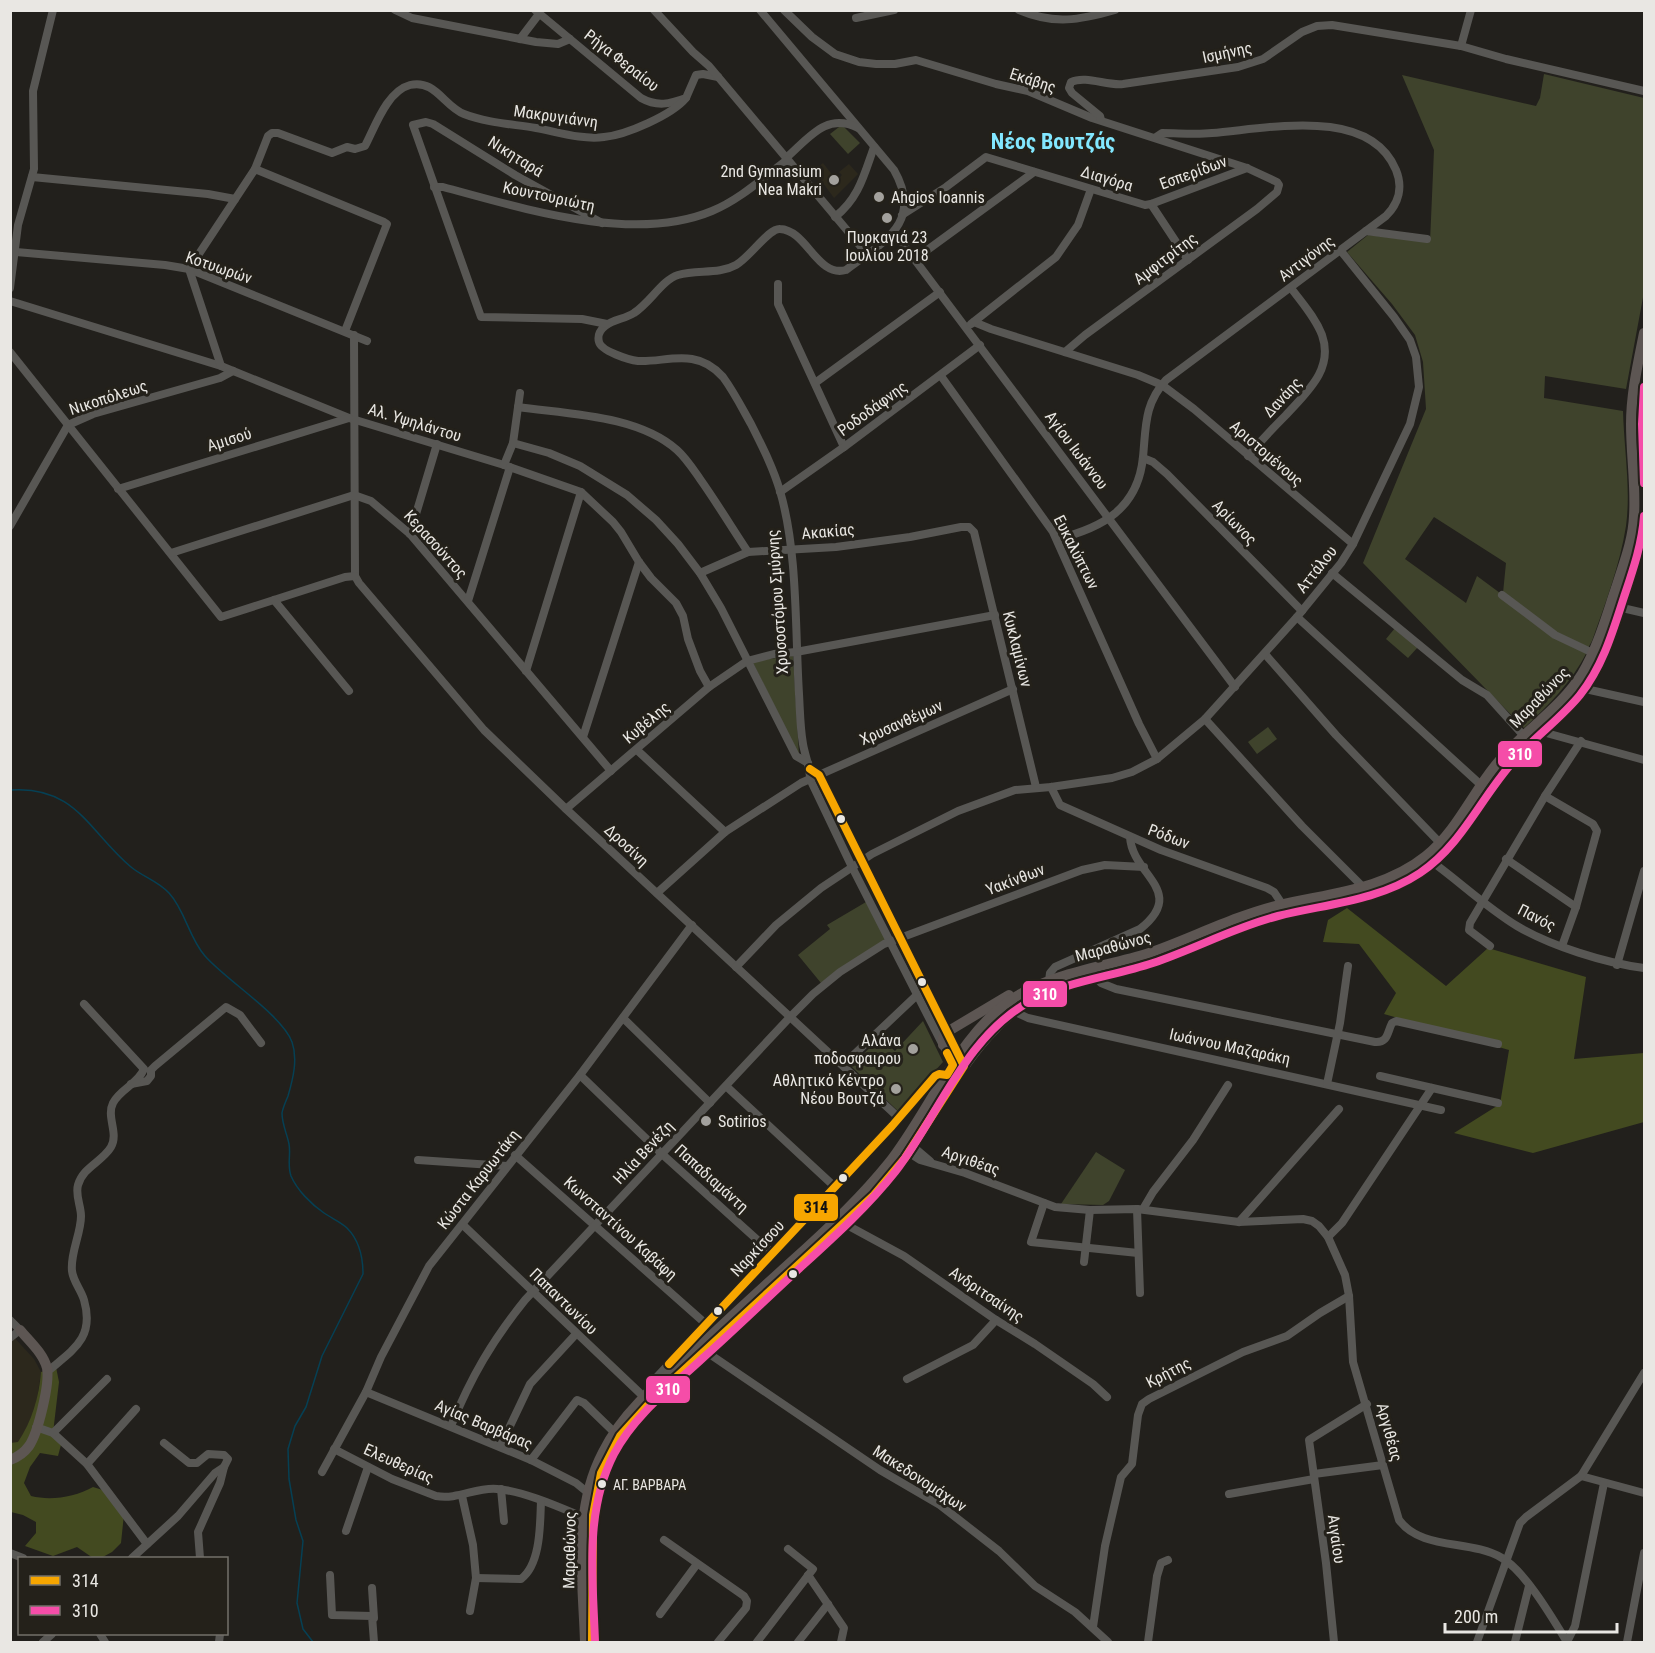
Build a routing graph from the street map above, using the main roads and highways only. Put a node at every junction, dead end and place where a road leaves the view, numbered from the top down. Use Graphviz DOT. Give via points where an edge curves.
graph roads {
  1 [pos="1644,333"];
  2 [pos="1644,367"];
  3 [pos="1642,527"];
  4 [pos="1026,991"];
  5 [pos="943,1045"];
  6 [pos="957,1068"];
  7 [pos="907,1147"];
  8 [pos="20,1330"];
  9 [pos="10,1460"];
  10 [pos="588,1516"];
  11 [pos="585,1642"];
  12 [pos="592,1642"];
  1 -- 4 [label="main road, Μαραθώνος" via="1631,414 1633,525 1593,653 1570,690 1503,756 1440,843 1426,856 1381,882 1242,916 1159,949"];
  2 -- 3 [label="main road, Μαραθώνος" via="1638,425"];
  3 -- 6 [label="main road, Μαραθώνος" via="1600,657 1581,688 1508,760 1460,829 1431,861 1396,884 1366,895 1270,915 1162,956 1050,989 1013,1011"];
  4 -- 5 [label="main road" via="1006,996 947,1032"];
  4 -- 6 [label="main road, Μαραθώνος" via="994,1013 975,1035"];
  6 -- 7 [label="main road, Μαραθώνος"];
  7 -- 10 [label="main road, Μαραθώνος" via="879,1190 658,1394 620,1436 601,1473"];
  7 -- 10 [label="main road, Μαραθώνος" via="840,1219 644,1397 614,1432 598,1462 587,1492"];
  8 -- 9 [label="main road" via="40,1353 48,1371 34,1438 22,1454"];
  10 -- 11 [label="main road, Μαραθώνος" via="582,1542"];
  10 -- 12 [label="main road, Μαραθώνος"];
}
